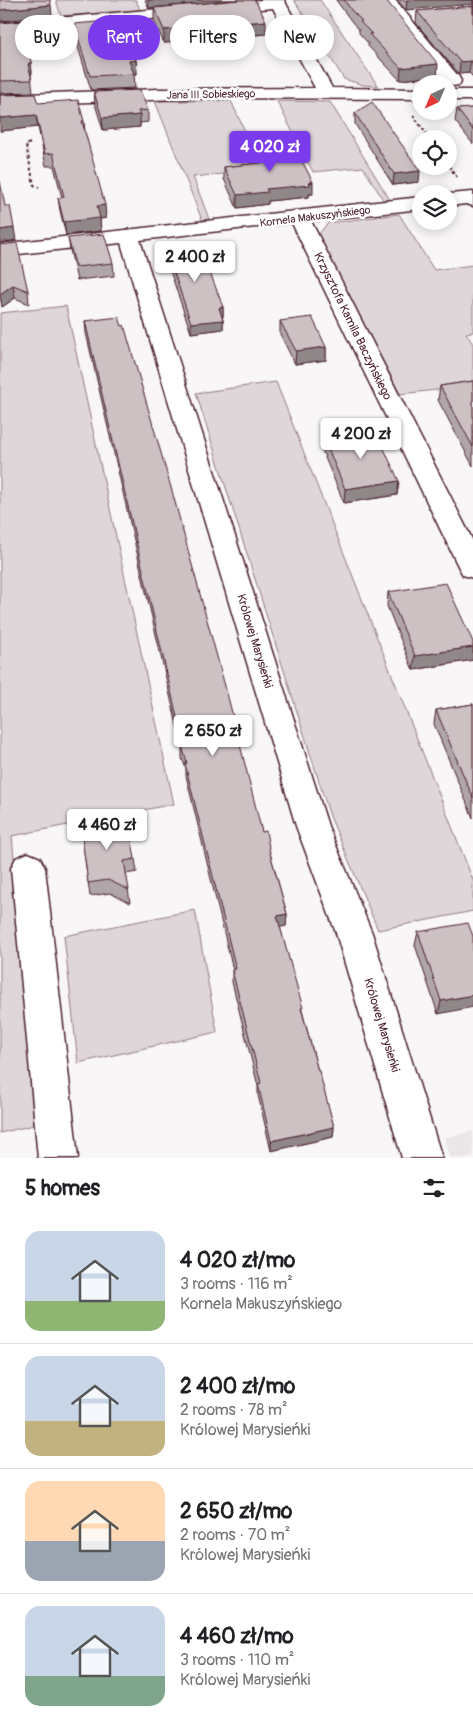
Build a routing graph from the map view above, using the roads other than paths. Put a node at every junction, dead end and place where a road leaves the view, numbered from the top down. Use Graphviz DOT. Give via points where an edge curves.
graph roads {
  1 [pos="387,0"];
  2 [pos="466,0"];
  3 [pos="277,2"];
  4 [pos="473,9"];
  5 [pos="455,11"];
  6 [pos="419,15"];
  7 [pos="401,17"];
  8 [pos="0,28"];
  9 [pos="326,92"];
  10 [pos="412,94"];
  11 [pos="463,94"];
  12 [pos="0,100"];
  13 [pos="472,199"];
  14 [pos="457,200"];
  15 [pos="412,204"];
  16 [pos="299,218"];
  17 [pos="129,237"];
  18 [pos="0,250"];
  19 [pos="473,568"];
  20 [pos="28,868"];
  21 [pos="58,1158"];
  22 [pos="422,1158"];
  1 -- 7 [label="street"];
  2 -- 4 [label="street"];
  3 -- 8 [label="street"];
  3 -- 9 [label="street"];
  4 -- 5 [label="street"];
  6 -- 7 [label="street"];
  7 -- 11 [label="street"];
  9 -- 10 [label="street, Jana III Sobieskiego"];
  9 -- 12 [label="street, Jana III Sobieskiego"];
  13 -- 14 [label="street"];
  15 -- 16 [label="street, Kornela Makuszyńskiego"];
  16 -- 17 [label="street, Kornela Makuszyńskiego"];
  16 -- 19 [label="street, Krzysztofa Kamila Baczyńskiego"];
  17 -- 18 [label="street, Kornela Makuszyńskiego"];
  17 -- 22 [label="street, Królowej Marysieńki" via="312,826 354,933"];
  20 -- 21 [label="street"];
}
